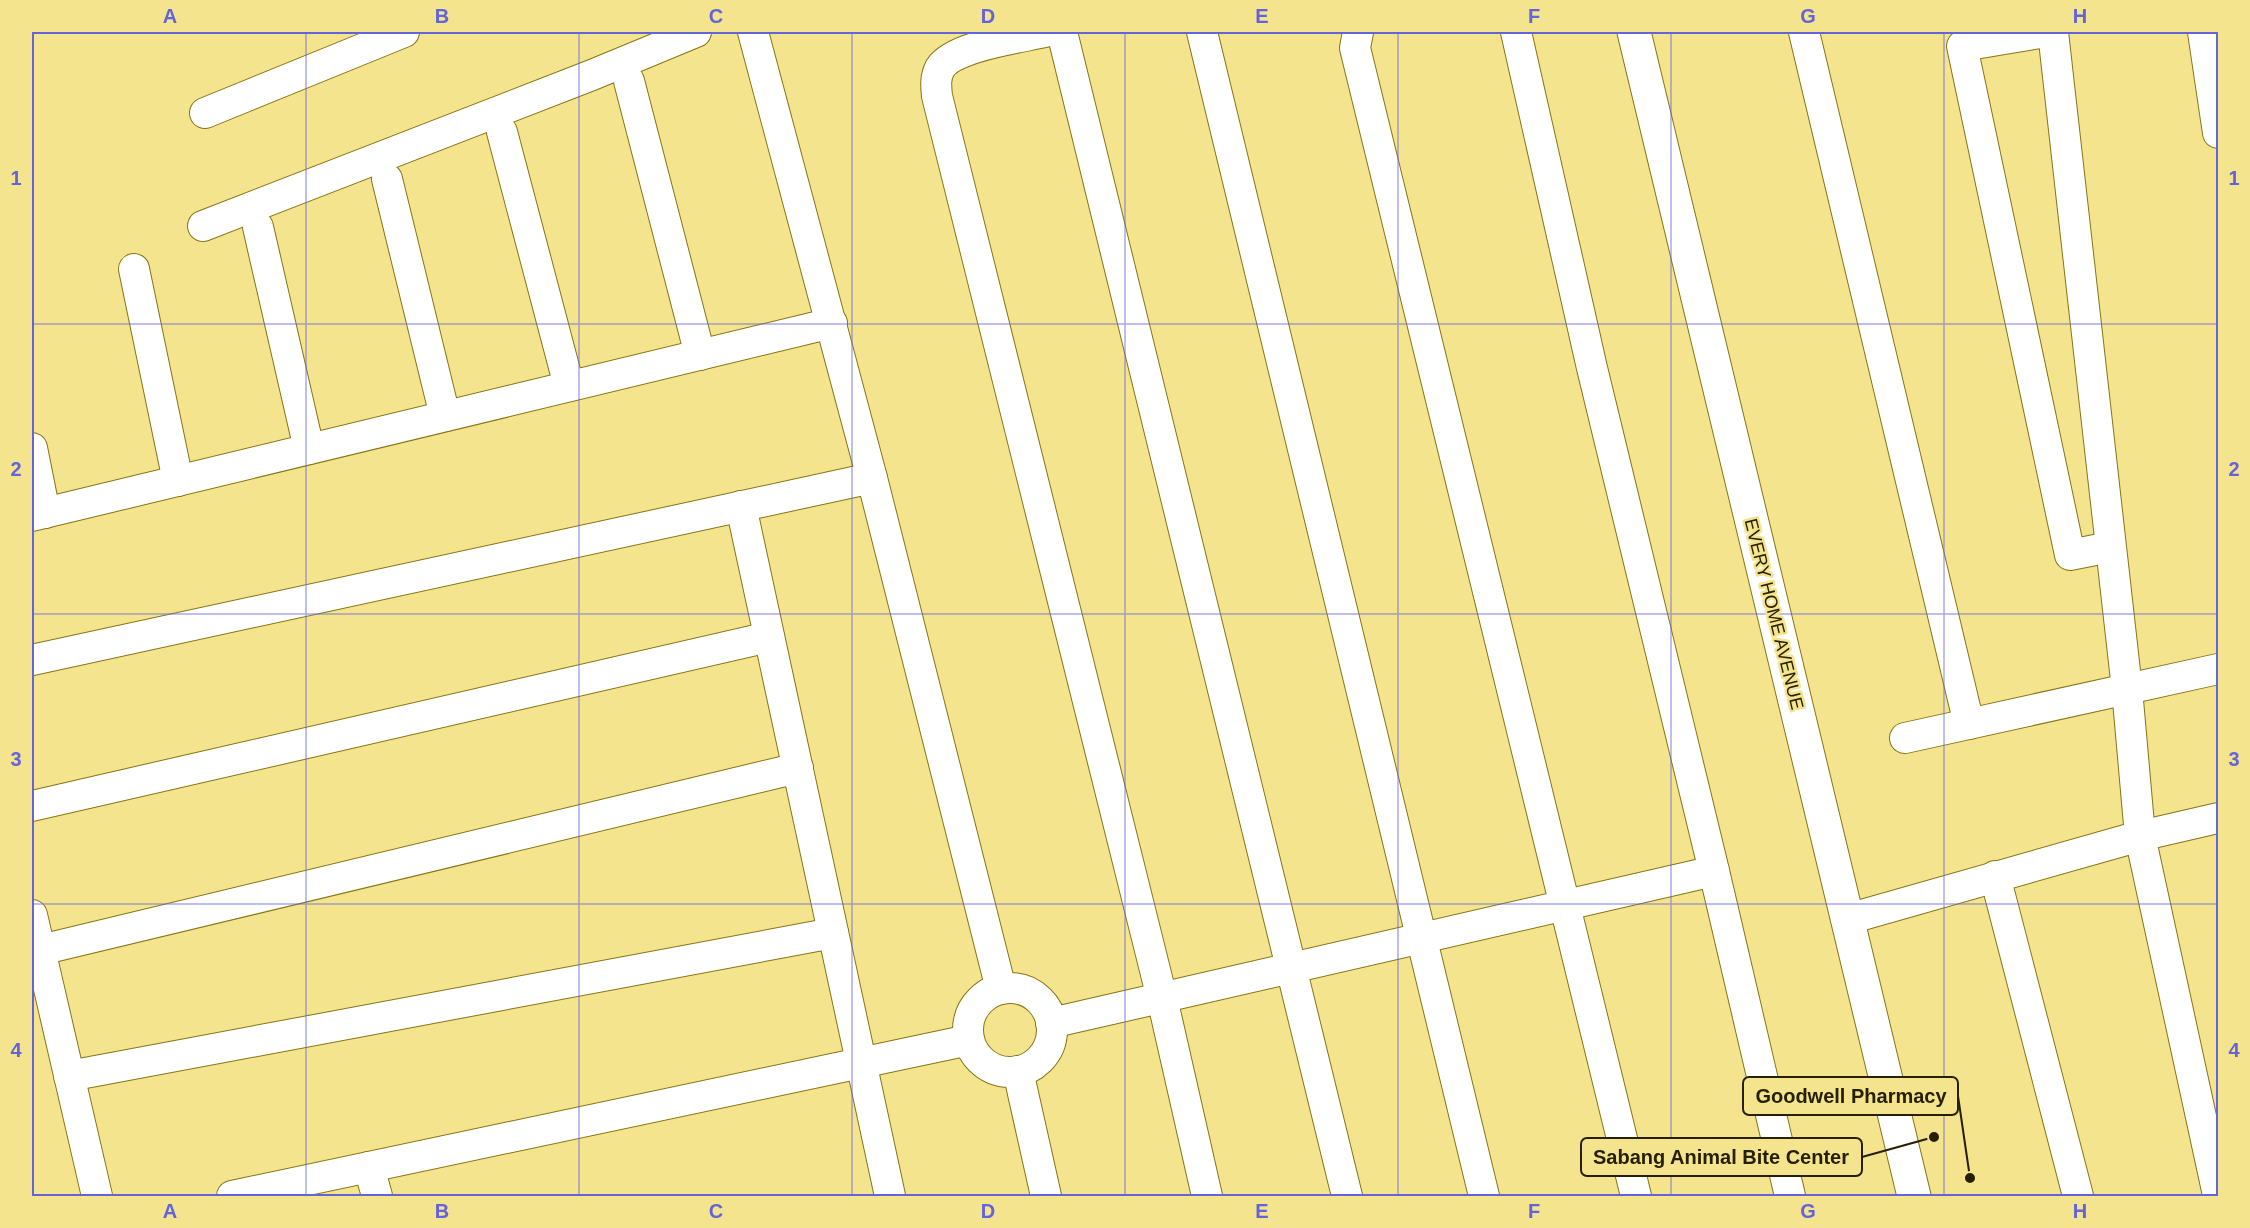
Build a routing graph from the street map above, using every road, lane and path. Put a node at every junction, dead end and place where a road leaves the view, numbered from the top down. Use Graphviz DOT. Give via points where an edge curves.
graph roads {
  1 [pos="404,32"];
  2 [pos="696,32"];
  3 [pos="753,32"];
  4 [pos="1045,32"];
  5 [pos="1062,32"];
  6 [pos="1202,32"];
  7 [pos="1358,32"];
  8 [pos="1516,32"];
  9 [pos="1634,32"];
  10 [pos="1804,32"];
  11 [pos="2046,32"];
  12 [pos="2053,32"];
  13 [pos="2203,32"];
  14 [pos="377,37"];
  15 [pos="629,81"];
  16 [pos="205,113"];
  17 [pos="502,132"];
  18 [pos="2218,133"];
  19 [pos="387,179"];
  20 [pos="202,226"];
  21 [pos="258,227"];
  22 [pos="134,269"];
  23 [pos="832,323"];
  24 [pos="700,355"];
  25 [pos="569,386"];
  26 [pos="445,416"];
  27 [pos="32,448"];
  28 [pos="309,449"];
  29 [pos="873,478"];
  30 [pos="178,481"];
  31 [pos="741,506"];
  32 [pos="38,514"];
  33 [pos="2110,547"];
  34 [pos="769,637"];
  35 [pos="32,660"];
  36 [pos="2218,669"];
  37 [pos="2127,689"];
  38 [pos="1969,724"];
  39 [pos="1905,738"];
  40 [pos="798,768"];
  41 [pos="32,806"];
  42 [pos="2218,818"];
  43 [pos="2140,836"];
  44 [pos="1714,871"];
  45 [pos="1995,876"];
  46 [pos="1564,906"];
  47 [pos="32,915"];
  48 [pos="1848,919"];
  49 [pos="833,933"];
  50 [pos="1421,938"];
  51 [pos="36,951"];
  52 [pos="1291,968"];
  53 [pos="1001,989"];
  54 [pos="1162,998"];
  55 [pos="1051,1023"];
  56 [pos="969,1040"];
  57 [pos="861,1063"];
  58 [pos="1018,1071"];
  59 [pos="69,1076"];
  60 [pos="369,1167"];
  61 [pos="2218,1195"];
  62 [pos="97,1197"];
  63 [pos="232,1197"];
  64 [pos="376,1197"];
  65 [pos="890,1197"];
  66 [pos="1046,1197"];
  67 [pos="1207,1197"];
  68 [pos="1347,1197"];
  69 [pos="1484,1197"];
  70 [pos="1636,1197"];
  71 [pos="1790,1197"];
  72 [pos="1914,1197"];
  73 [pos="2078,1197"];
  1 -- 14 [label="street"];
  2 -- 20 [label="street"];
  3 -- 23 [label="street"];
  4 -- 54 [label="street" via="952,56 940,68 935,81"];
  5 -- 52 [label="street"];
  6 -- 50 [label="street"];
  7 -- 46 [label="street" via="1355,48"];
  8 -- 44 [label="street" via="1592,368"];
  9 -- 48 [label="street, EVERY HOME AVENUE"];
  10 -- 38 [label="street"];
  11 -- 33 [label="street" via="1962,46 2070,555"];
  12 -- 33 [label="street"];
  13 -- 18 [label="street"];
  14 -- 16 [label="street"];
  15 -- 24 [label="street"];
  17 -- 25 [label="street"];
  19 -- 26 [label="street"];
  21 -- 28 [label="street"];
  22 -- 30 [label="street"];
  23 -- 24 [label="street"];
  23 -- 29 [label="street"];
  24 -- 25 [label="street"];
  25 -- 26 [label="street"];
  26 -- 28 [label="street"];
  27 -- 32 [label="street"];
  28 -- 30 [label="street"];
  29 -- 31 [label="street"];
  29 -- 53 [label="street"];
  30 -- 32 [label="street"];
  31 -- 34 [label="street"];
  31 -- 35 [label="street"];
  33 -- 37 [label="street"];
  34 -- 40 [label="street"];
  34 -- 41 [label="street"];
  36 -- 37 [label="street"];
  37 -- 38 [label="street"];
  37 -- 43 [label="street"];
  38 -- 39 [label="street"];
  40 -- 49 [label="street"];
  40 -- 51 [label="street"];
  42 -- 43 [label="street"];
  43 -- 45 [label="street"];
  43 -- 61 [label="street"];
  44 -- 46 [label="street"];
  44 -- 71 [label="street"];
  45 -- 48 [label="street"];
  45 -- 73 [label="street"];
  46 -- 50 [label="street"];
  46 -- 70 [label="street"];
  47 -- 51 [label="street"];
  48 -- 72 [label="street, EVERY HOME AVENUE"];
  49 -- 57 [label="street"];
  49 -- 59 [label="street"];
  50 -- 52 [label="street"];
  50 -- 69 [label="street"];
  51 -- 59 [label="street"];
  52 -- 54 [label="street"];
  52 -- 68 [label="street"];
  53 -- 55 [label="street" via="1034,995 1048,1012"];
  53 -- 56 [label="street" via="981,999 974,1008"];
  54 -- 55 [label="street"];
  54 -- 67 [label="street"];
  55 -- 58 [label="street" via="1048,1048 1030,1067"];
  56 -- 57 [label="street"];
  56 -- 58 [label="street" via="974,1052 993,1068"];
  57 -- 60 [label="street"];
  57 -- 65 [label="street"];
  58 -- 66 [label="street"];
  59 -- 62 [label="street"];
  60 -- 63 [label="street"];
  60 -- 64 [label="street"];
}
